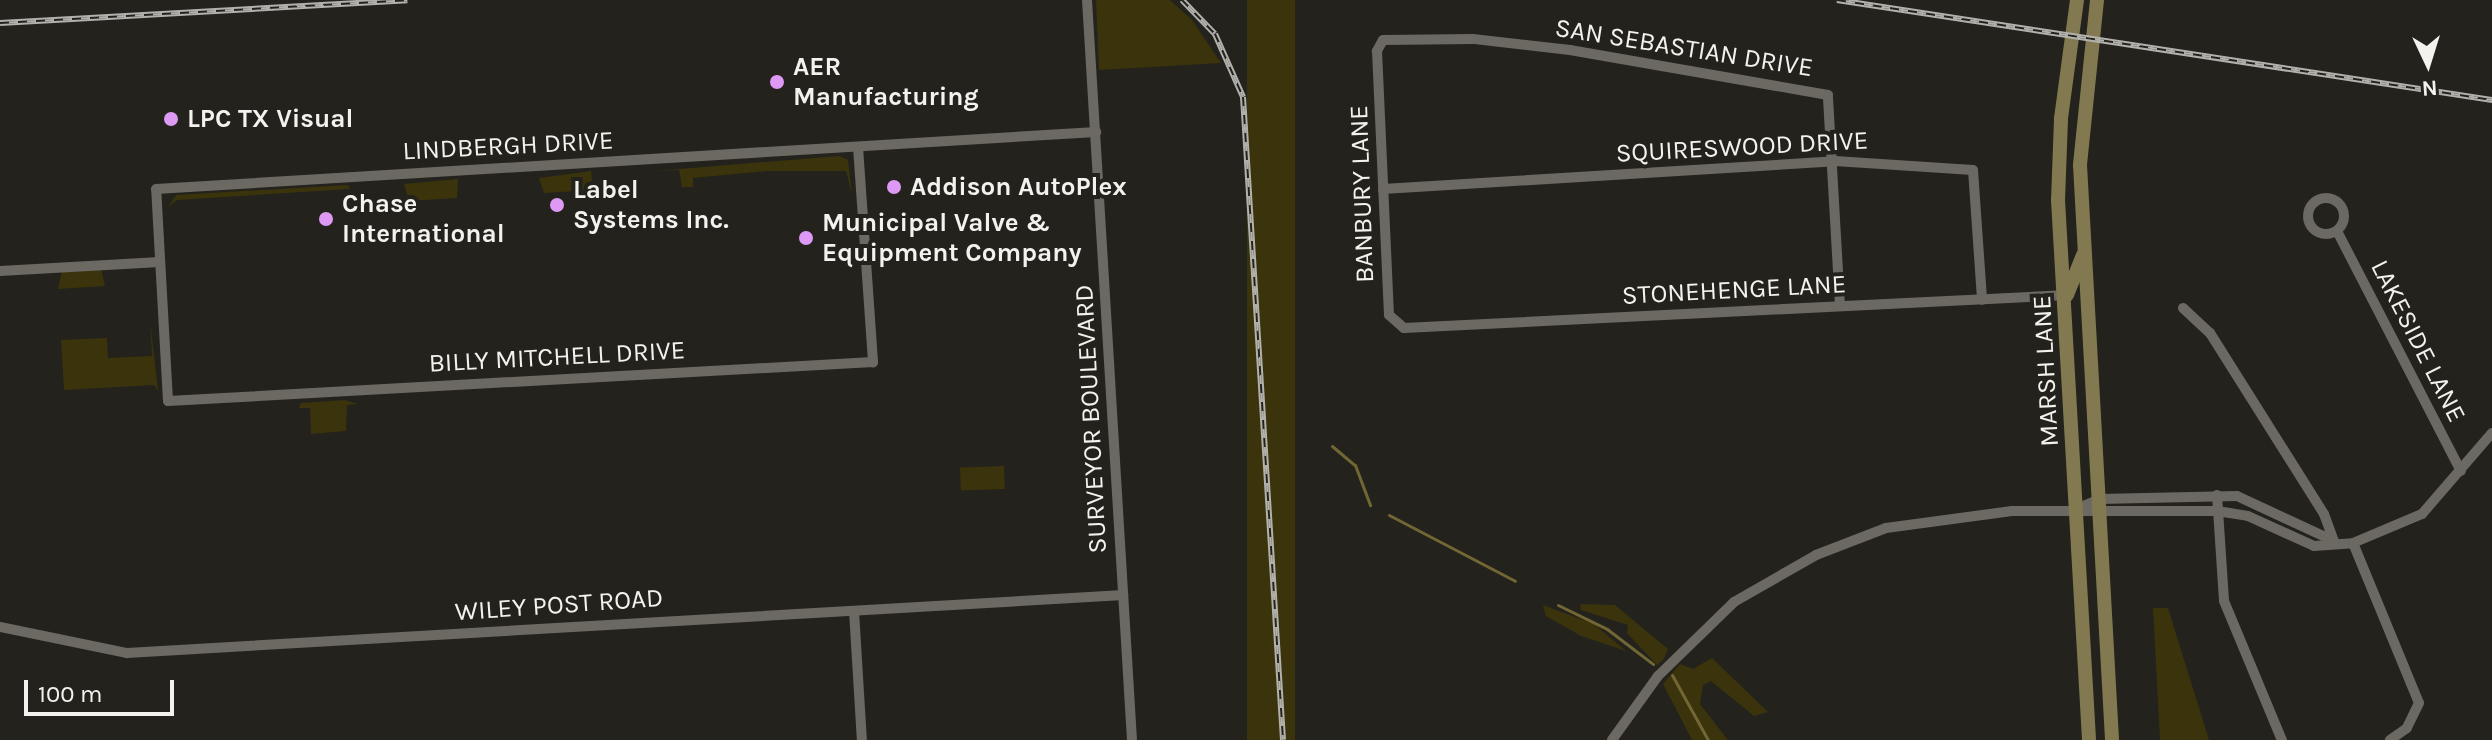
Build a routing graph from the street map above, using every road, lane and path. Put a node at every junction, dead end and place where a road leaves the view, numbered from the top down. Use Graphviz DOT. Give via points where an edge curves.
graph roads {
  1 [pos="1087,0"];
  2 [pos="2077,0"];
  3 [pos="2097,0"];
  4 [pos="1377,51"];
  5 [pos="1096,132"];
  6 [pos="858,147"];
  7 [pos="1835,161"];
  8 [pos="1383,189"];
  9 [pos="2337,231"];
  10 [pos="2086,243"];
  11 [pos="160,262"];
  12 [pos="0,271"];
  13 [pos="2067,295"];
  14 [pos="1982,300"];
  15 [pos="1840,306"];
  16 [pos="2183,308"];
  17 [pos="1404,328"];
  18 [pos="2092,353"];
  19 [pos="2492,433"];
  20 [pos="2461,471"];
  21 [pos="2217,495"];
  22 [pos="2099,499"];
  23 [pos="2076,509"];
  24 [pos="2217,511"];
  25 [pos="2100,516"];
  26 [pos="2334,541"];
  27 [pos="2353,543"];
  28 [pos="1123,595"];
  29 [pos="854,611"];
  30 [pos="0,627"];
  31 [pos="862,740"];
  32 [pos="1132,740"];
  33 [pos="1612,740"];
  34 [pos="2089,740"];
  35 [pos="2112,740"];
  36 [pos="2282,740"];
  37 [pos="2390,740"];
  1 -- 5 [label="street, SURVEYOR BOULEVARD"];
  2 -- 13 [label="main road, MARSH LANE" via="2058,164"];
  3 -- 10 [label="main road, MARSH LANE" via="2081,137"];
  4 -- 7 [label="street, SAN SEBASTIAN DRIVE" via="1394,35 1473,39 1814,88 1828,95 1832,107"];
  4 -- 8 [label="street, BANBURY LANE"];
  5 -- 6 [label="street, LINDBERGH DRIVE"];
  5 -- 28 [label="street, SURVEYOR BOULEVARD"];
  6 -- 11 [label="street, LINDBERGH DRIVE" via="156,189"];
  6 -- 11 [label="street, BILLY MITCHELL DRIVE" via="873,362 168,401"];
  7 -- 8 [label="street, SQUIRESWOOD DRIVE"];
  7 -- 14 [label="street, SQUIRESWOOD DRIVE" via="1973,170"];
  7 -- 15 [label="street, SAN SEBASTIAN DRIVE"];
  8 -- 17 [label="street, BANBURY LANE" via="1389,315"];
  9 -- 20 [label="street, LAKESIDE LANE"];
  10 -- 13 [label="main road"];
  10 -- 18 [label="main road, MARSH LANE"];
  11 -- 12 [label="street"];
  13 -- 14 [label="street, STONEHENGE LANE"];
  13 -- 18 [label="main road" via="2081,312"];
  13 -- 23 [label="main road, MARSH LANE"];
  14 -- 15 [label="street, STONEHENGE LANE"];
  15 -- 17 [label="street, STONEHENGE LANE"];
  16 -- 26 [label="street" via="2210,333 2324,514"];
  18 -- 22 [label="main road, MARSH LANE"];
  19 -- 20 [label="street"];
  20 -- 27 [label="street" via="2415,519"];
  21 -- 22 [label="street"];
  21 -- 24 [label="street"];
  21 -- 26 [label="street" via="2254,500"];
  22 -- 23 [label="street"];
  22 -- 25 [label="main road, MARSH LANE"];
  23 -- 25 [label="street"];
  23 -- 33 [label="street" via="1922,520 1816,555 1726,609 1658,676"];
  23 -- 34 [label="main road, MARSH LANE"];
  24 -- 25 [label="street"];
  24 -- 26 [label="street" via="2248,516 2314,546"];
  24 -- 36 [label="street" via="2224,601"];
  25 -- 35 [label="main road, MARSH LANE"];
  26 -- 27 [label="street"];
  27 -- 37 [label="street" via="2419,703 2407,728"];
  28 -- 29 [label="street, WILEY POST ROAD"];
  28 -- 32 [label="street, SURVEYOR BOULEVARD"];
  29 -- 30 [label="street, WILEY POST ROAD" via="127,653"];
  29 -- 31 [label="street"];
}
